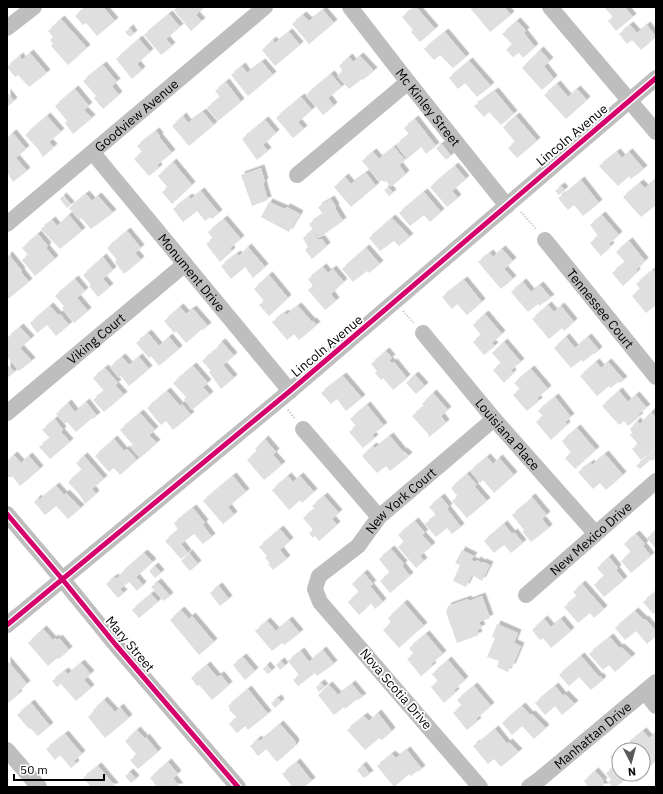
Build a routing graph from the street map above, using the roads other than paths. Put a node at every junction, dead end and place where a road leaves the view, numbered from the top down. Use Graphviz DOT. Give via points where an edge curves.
graph roads {
  1 [pos="34,7"];
  2 [pos="265,7"];
  3 [pos="350,7"];
  4 [pos="550,7"];
  5 [pos="7,28"];
  6 [pos="656,78"];
  7 [pos="408,82"];
  8 [pos="629,101"];
  9 [pos="656,132"];
  10 [pos="93,153"];
  11 [pos="297,175"];
  12 [pos="510,204"];
  13 [pos="7,224"];
  14 [pos="545,240"];
  15 [pos="185,264"];
  16 [pos="423,333"];
  17 [pos="656,377"];
  18 [pos="285,396"];
  19 [pos="7,413"];
  20 [pos="494,419"];
  21 [pos="304,429"];
  22 [pos="656,481"];
  23 [pos="7,514"];
  24 [pos="379,517"];
  25 [pos="595,533"];
  26 [pos="63,580"];
  27 [pos="315,589"];
  28 [pos="526,595"];
  29 [pos="7,625"];
  30 [pos="650,687"];
  31 [pos="656,706"];
  32 [pos="7,750"];
  33 [pos="39,787"];
  34 [pos="238,787"];
  35 [pos="480,787"];
  36 [pos="529,787"];
  1 -- 5 [label="street"];
  2 -- 10 [label="street, Goodview Avenue"];
  3 -- 7 [label="street, Mc Kinley Street"];
  4 -- 8 [label="street"];
  6 -- 8 [label="street, Lincoln Avenue"];
  7 -- 11 [label="street"];
  7 -- 12 [label="street, Mc Kinley Street"];
  8 -- 9 [label="street"];
  8 -- 12 [label="street, Lincoln Avenue"];
  10 -- 13 [label="street, Goodview Avenue"];
  10 -- 15 [label="street, Monument Drive"];
  12 -- 18 [label="street, Lincoln Avenue"];
  14 -- 17 [label="street, Tennessee Court"];
  15 -- 18 [label="street, Monument Drive"];
  15 -- 19 [label="street, Viking Court"];
  16 -- 20 [label="street, Louisiana Place"];
  18 -- 26 [label="street, Lincoln Avenue"];
  20 -- 24 [label="street, New York Court"];
  20 -- 25 [label="street, Louisiana Place"];
  21 -- 24 [label="street"];
  22 -- 25 [label="street, New Mexico Drive"];
  23 -- 26 [label="street, Mary Street"];
  24 -- 27 [label="street, New York Court" via="358,546 319,576"];
  25 -- 28 [label="street, New Mexico Drive"];
  26 -- 29 [label="street, Lincoln Avenue"];
  26 -- 34 [label="street, Mary Street"];
  27 -- 35 [label="street, Nova Scotia Drive" via="320,602"];
  30 -- 31 [label="street"];
  30 -- 36 [label="street, Manhattan Drive"];
  32 -- 33 [label="street"];
}
